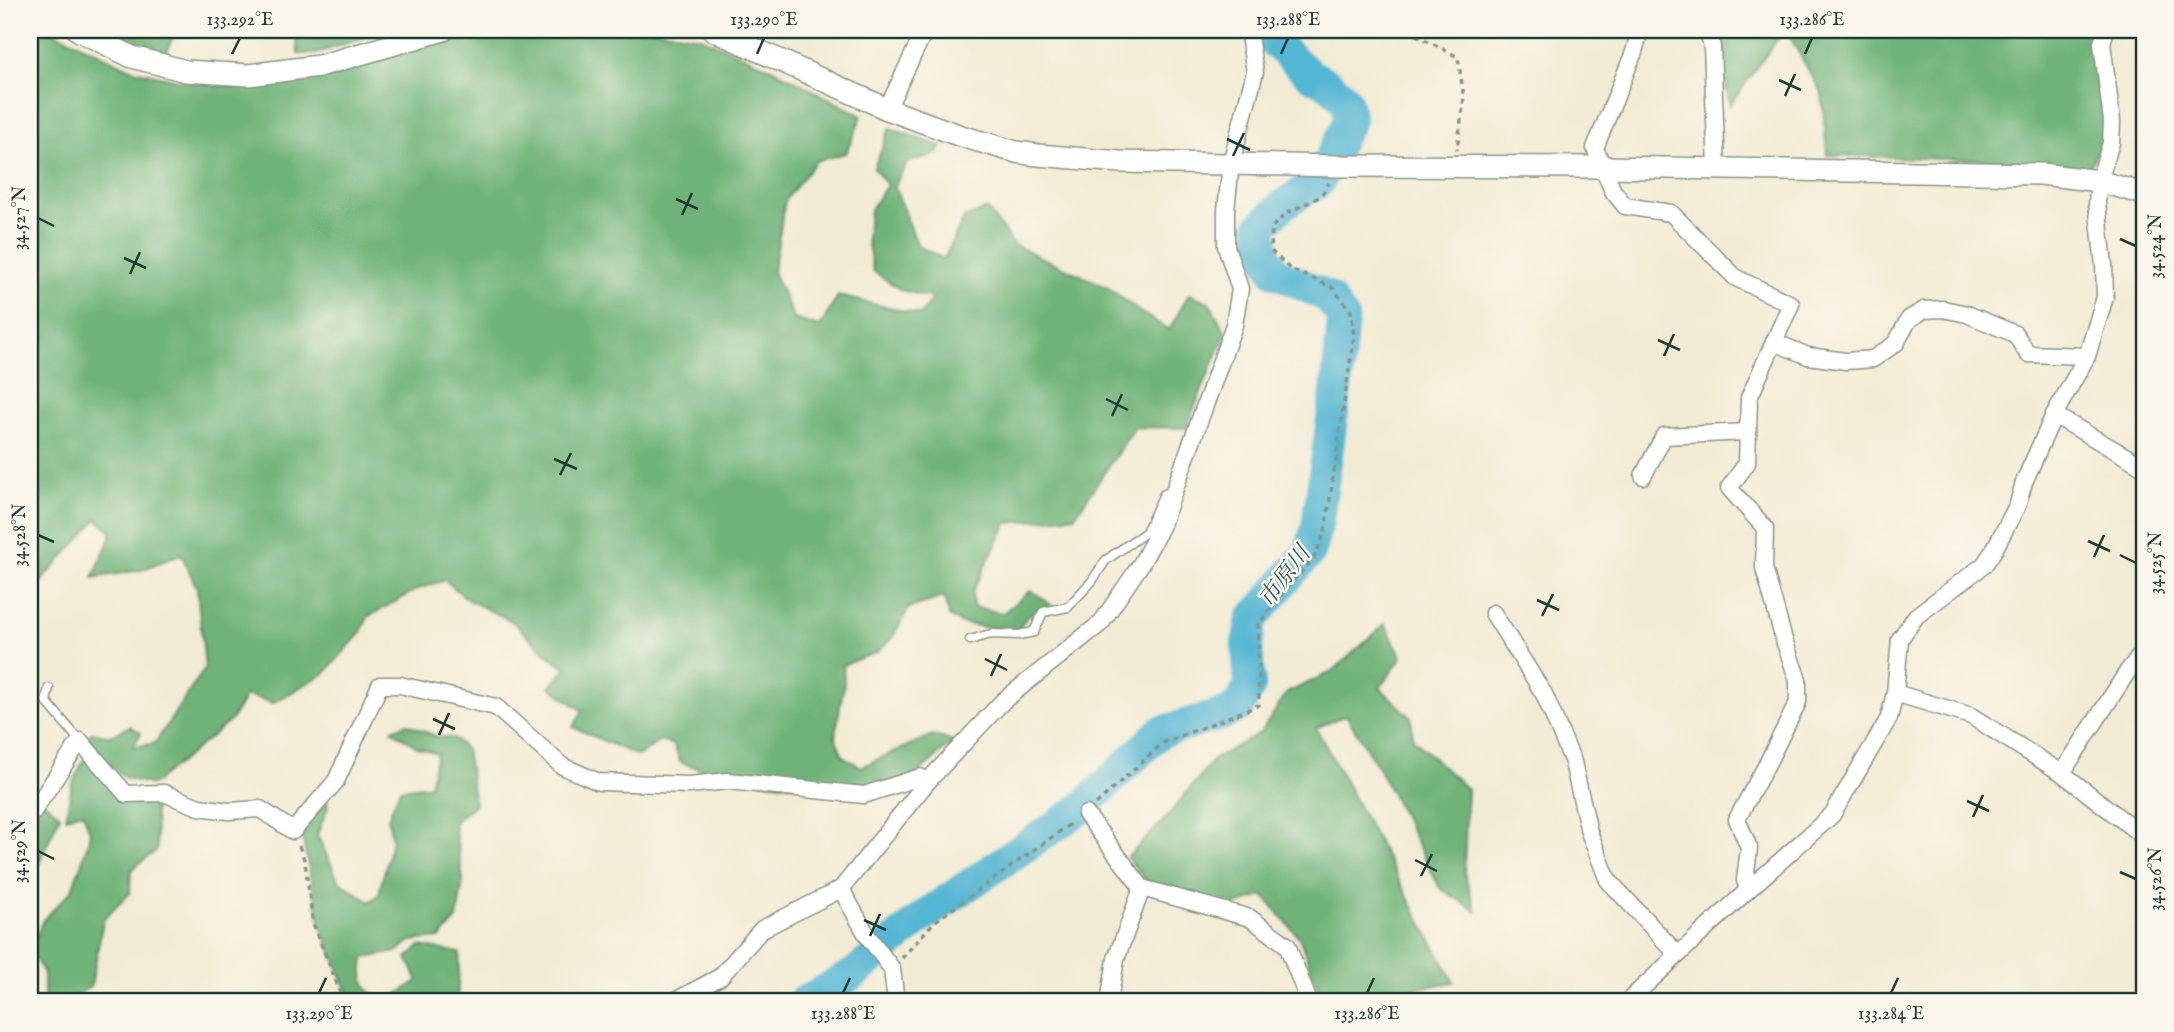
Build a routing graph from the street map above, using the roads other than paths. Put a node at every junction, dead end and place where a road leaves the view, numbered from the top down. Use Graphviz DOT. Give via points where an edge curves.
graph roads {
  1 [pos="78,30"];
  2 [pos="444,30"];
  3 [pos="713,30"];
  4 [pos="925,30"];
  5 [pos="1248,30"];
  6 [pos="1640,30"];
  7 [pos="1708,30"];
  8 [pos="2106,30"];
  9 [pos="887,109"];
  10 [pos="1231,163"];
  11 [pos="1602,167"];
  12 [pos="1717,169"];
  13 [pos="2099,181"];
  14 [pos="2144,194"];
  15 [pos="1774,342"];
  16 [pos="2087,356"];
  17 [pos="2054,415"];
  18 [pos="1748,432"];
  19 [pos="2144,467"];
  20 [pos="1643,476"];
  21 [pos="1174,493"];
  22 [pos="1493,613"];
  23 [pos="970,640"];
  24 [pos="2144,651"];
  25 [pos="49,688"];
  26 [pos="1895,693"];
  27 [pos="80,741"];
  28 [pos="2062,773"];
  29 [pos="927,782"];
  30 [pos="1086,814"];
  31 [pos="30,816"];
  32 [pos="2144,837"];
  33 [pos="1142,888"];
  34 [pos="841,889"];
  35 [pos="1748,890"];
  36 [pos="1678,955"];
  37 [pos="673,1002"];
  38 [pos="896,1002"];
  39 [pos="1108,1002"];
  40 [pos="1309,1002"];
  41 [pos="1627,1002"];
  1 -- 2 [label="street" via="142,60 186,71 248,75 319,66"];
  3 -- 9 [label="street"];
  4 -- 9 [label="street"];
  5 -- 10 [label="street" via="1255,72"];
  6 -- 11 [label="street" via="1595,148"];
  7 -- 12 [label="street"];
  8 -- 13 [label="street" via="2102,43 2111,144"];
  9 -- 10 [label="street" via="1016,152 1120,162"];
  10 -- 11 [label="street"];
  10 -- 21 [label="street" via="1226,246 1240,289 1234,325"];
  11 -- 12 [label="street"];
  11 -- 15 [label="street" via="1625,206 1671,213 1736,278 1791,304"];
  12 -- 13 [label="street" via="2041,174"];
  13 -- 14 [label="street"];
  13 -- 16 [label="street" via="2105,297"];
  15 -- 16 [label="street" via="1808,356 1874,359 1896,343 1909,319 1924,310 1943,309 2015,334 2028,354"];
  15 -- 18 [label="street" via="1749,398"];
  16 -- 17 [label="street"];
  17 -- 19 [label="street"];
  17 -- 26 [label="street" via="2018,504 1984,565 1916,616 1899,639"];
  18 -- 20 [label="street" via="1664,436"];
  18 -- 35 [label="street" via="1746,463 1729,488 1765,528 1765,568 1798,680 1798,702 1737,819 1749,848"];
  21 -- 23 [label="lane" via="1164,494 1146,532 1106,560 1068,607 1044,612 1034,632"];
  21 -- 29 [label="street" via="1141,564 1101,623 1003,701"];
  22 -- 36 [label="street" via="1544,694 1573,762 1589,832 1608,880"];
  24 -- 28 [label="street"];
  25 -- 27 [label="lane" via="46,701"];
  26 -- 28 [label="street" via="1971,716"];
  26 -- 35 [label="street" via="1889,718 1832,815"];
  27 -- 29 [label="street" via="126,794 164,793 199,807 229,811 260,809 293,831 336,781 380,685 400,685 496,707 562,766 598,782 689,785 728,781 864,795 920,777"];
  27 -- 31 [label="street"];
  28 -- 32 [label="street"];
  29 -- 34 [label="street"];
  30 -- 33 [label="street"];
  33 -- 39 [label="street" via="1116,960"];
  33 -- 40 [label="street" via="1250,918 1287,945"];
  34 -- 37 [label="street" via="762,929 720,977"];
  34 -- 38 [label="street" via="892,969"];
  35 -- 36 [label="street"];
  36 -- 41 [label="street"];
}
